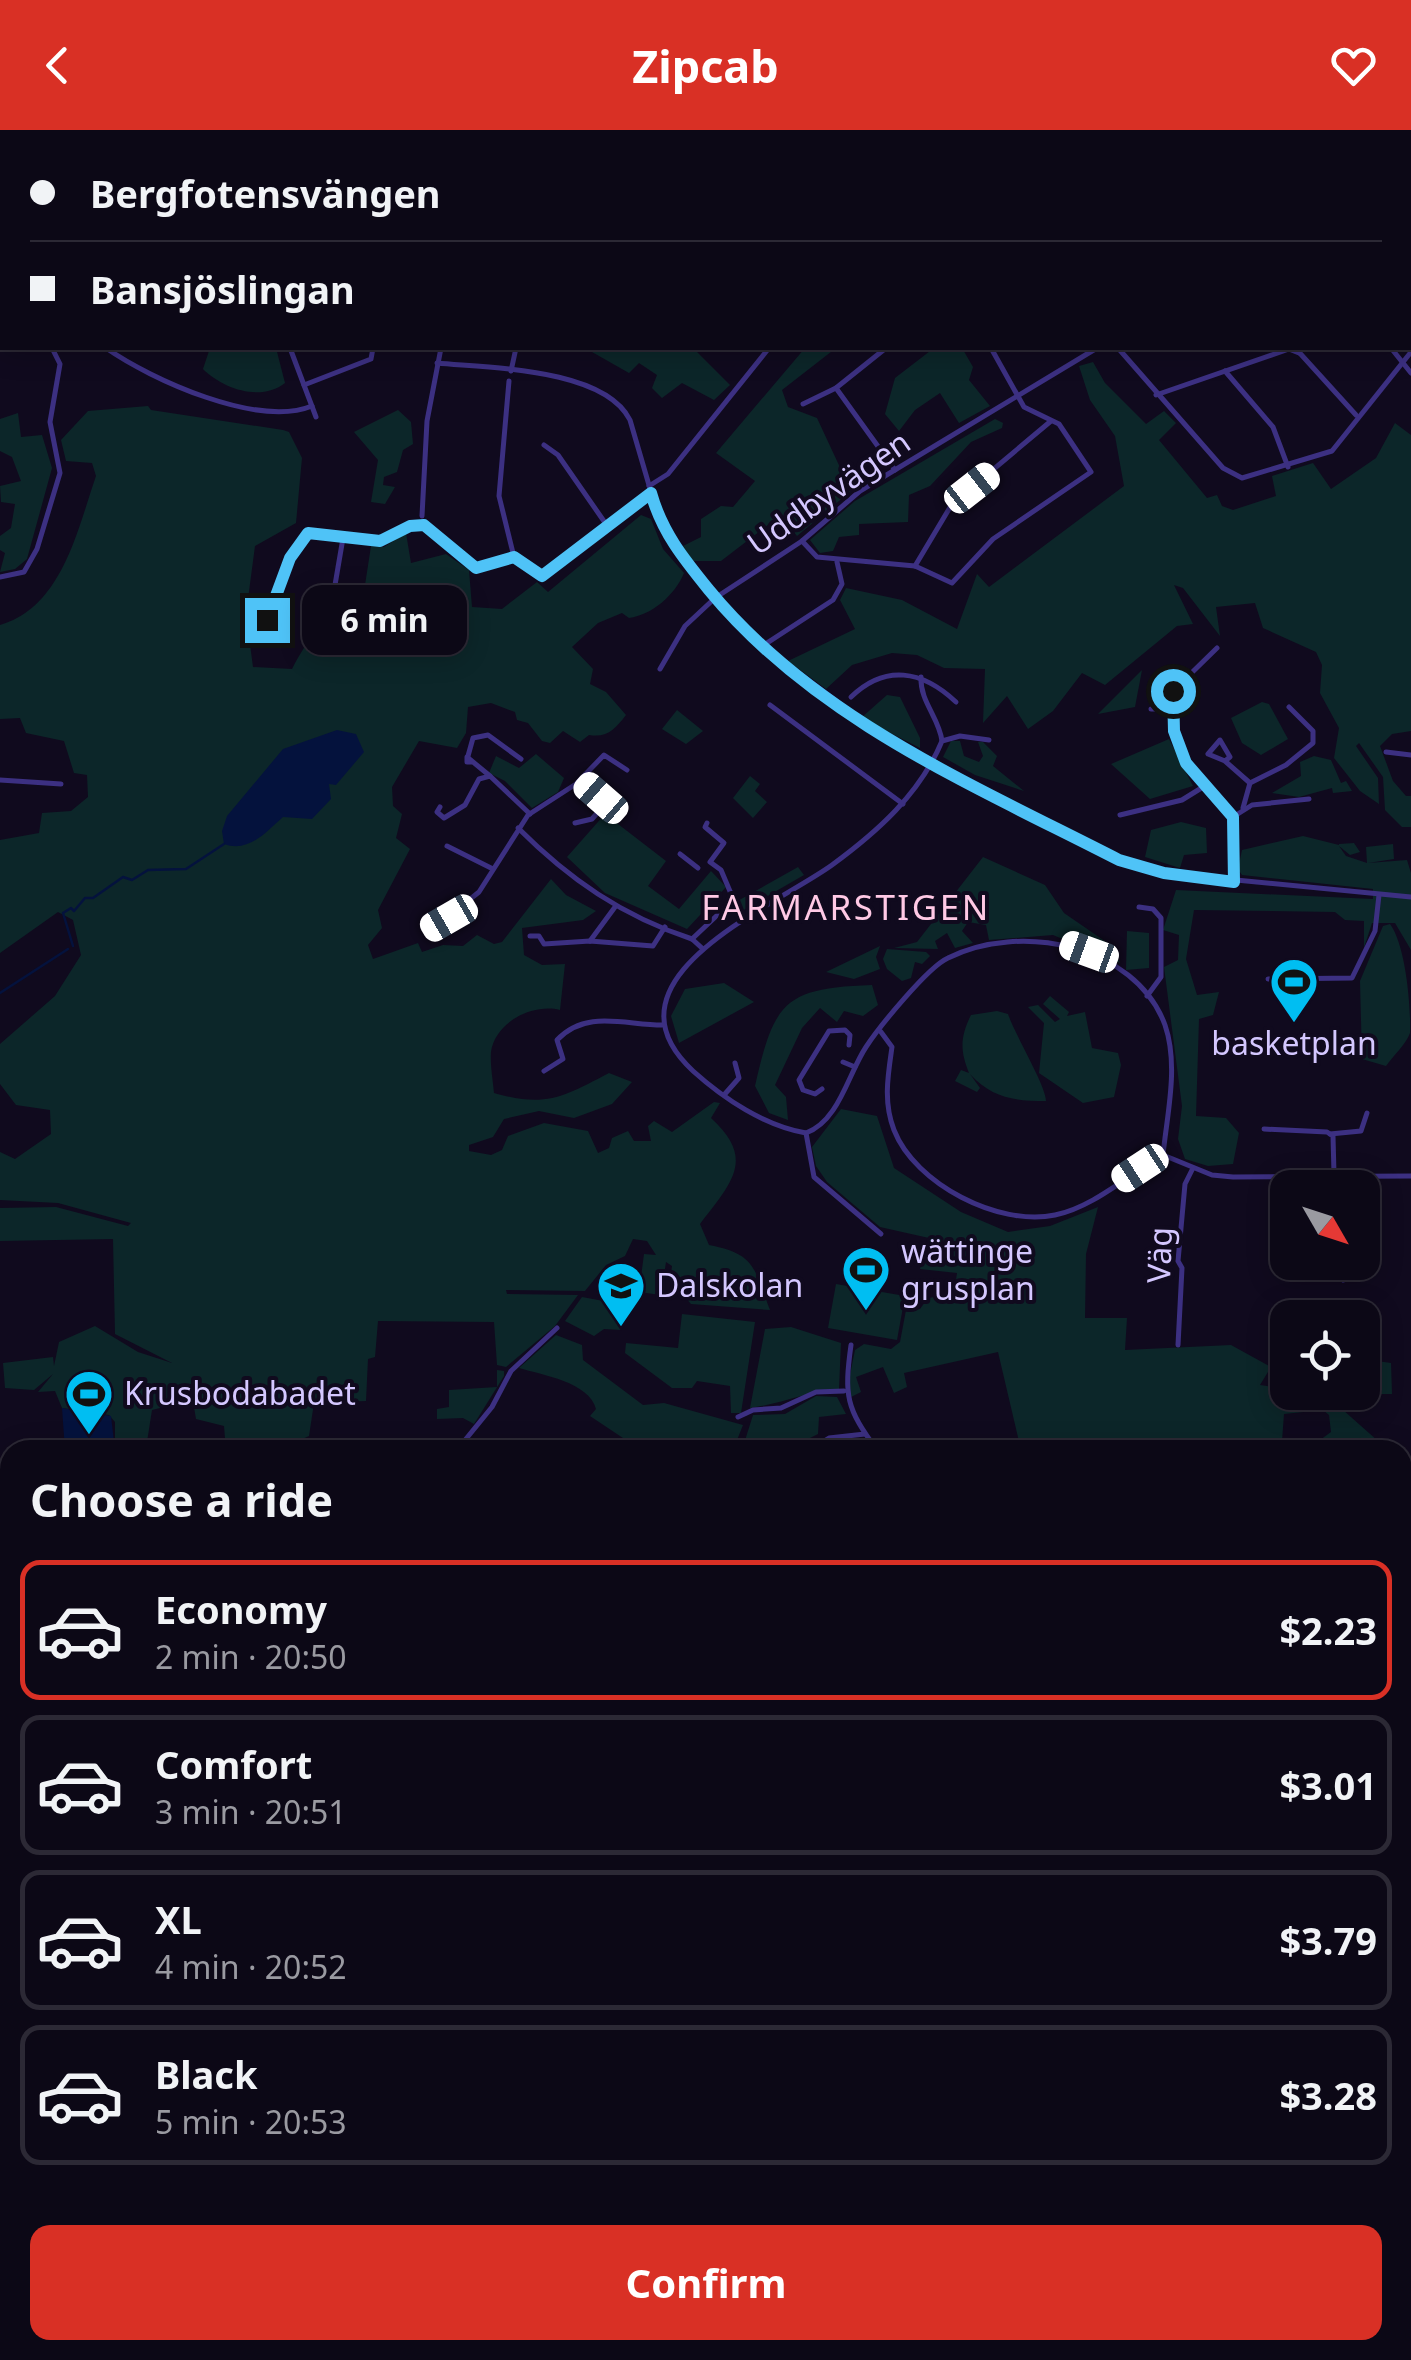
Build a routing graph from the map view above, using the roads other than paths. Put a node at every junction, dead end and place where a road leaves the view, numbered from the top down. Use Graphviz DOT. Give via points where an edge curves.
graph roads {
  1 [pos="53,350"];
  2 [pos="109,350"];
  3 [pos="291,350"];
  4 [pos="373,350"];
  5 [pos="440,350"];
  6 [pos="516,350"];
  7 [pos="767,350"];
  8 [pos="884,350"];
  9 [pos="992,350"];
  10 [pos="1094,350"];
  11 [pos="1120,350"];
  12 [pos="1297,350"];
  13 [pos="1393,350"];
  14 [pos="1411,352"];
  15 [pos="437,362"];
  16 [pos="1402,362"];
  17 [pos="511,370"];
  18 [pos="1225,371"];
  19 [pos="1411,373"];
  20 [pos="509,381"];
  21 [pos="304,384"];
  22 [pos="836,388"];
  23 [pos="1156,395"];
  24 [pos="1018,398"];
  25 [pos="803,404"];
  26 [pos="312,406"];
  27 [pos="1356,415"];
  28 [pos="316,417"];
  29 [pos="1052,420"];
  30 [pos="544,445"];
  31 [pos="1289,468"];
  32 [pos="896,471"];
  33 [pos="650,489"];
  34 [pos="422,516"];
  35 [pos="608,527"];
  36 [pos="343,538"];
  37 [pos="802,540"];
  38 [pos="514,557"];
  39 [pos="837,562"];
  40 [pos="915,566"];
  41 [pos="0,577"];
  42 [pos="335,585"];
  43 [pos="715,598"];
  44 [pos="258,631"];
  45 [pos="761,647"];
  46 [pos="1217,648"];
  47 [pos="660,669"];
  48 [pos="921,677"];
  49 [pos="851,697"];
  50 [pos="956,702"];
  51 [pos="770,705"];
  52 [pos="1289,707"];
  53 [pos="1173,708"];
  54 [pos="1151,709"];
  55 [pos="1215,732"];
  56 [pos="989,740"];
  57 [pos="1220,740"];
  58 [pos="942,741"];
  59 [pos="1386,752"];
  60 [pos="1411,755"];
  61 [pos="521,758"];
  62 [pos="1225,761"];
  63 [pos="932,764"];
  64 [pos="627,770"];
  65 [pos="490,776"];
  66 [pos="0,780"];
  67 [pos="581,780"];
  68 [pos="61,784"];
  69 [pos="1250,784"];
  70 [pos="1202,787"];
  71 [pos="1309,799"];
  72 [pos="903,804"];
  73 [pos="440,807"];
  74 [pos="1243,808"];
  75 [pos="530,814"];
  76 [pos="1120,815"];
  77 [pos="1233,817"];
  78 [pos="574,823"];
  79 [pos="708,823"];
  80 [pos="518,828"];
  81 [pos="447,846"];
  82 [pos="680,854"];
  83 [pos="698,868"];
  84 [pos="493,869"];
  85 [pos="1234,882"];
  86 [pos="1379,895"];
  87 [pos="1411,897"];
  88 [pos="614,907"];
  89 [pos="1140,907"];
  90 [pos="666,928"];
  91 [pos="428,933"];
  92 [pos="530,936"];
  93 [pos="692,938"];
  94 [pos="590,941"];
  95 [pos="704,949"];
  96 [pos="1268,979"];
  97 [pos="1146,996"];
  98 [pos="662,1025"];
  99 [pos="880,1031"];
  100 [pos="849,1045"];
  101 [pos="843,1062"];
  102 [pos="736,1063"];
  103 [pos="855,1067"];
  104 [pos="544,1070"];
  105 [pos="822,1089"];
  106 [pos="724,1096"];
  107 [pos="1367,1113"];
  108 [pos="1264,1129"];
  109 [pos="806,1133"];
  110 [pos="1330,1134"];
  111 [pos="1163,1155"];
  112 [pos="1193,1168"];
  113 [pos="1334,1170"];
  114 [pos="1380,1175"];
  115 [pos="1270,1176"];
  116 [pos="1411,1176"];
  117 [pos="881,1234"];
  118 [pos="557,1328"];
  119 [pos="851,1346"];
  120 [pos="1178,1346"];
  121 [pos="844,1391"];
  122 [pos="738,1417"];
  123 [pos="865,1434"];
  124 [pos="465,1440"];
  125 [pos="826,1440"];
  126 [pos="870,1440"];
  1 -- 41 [label="street" via="60,364 50,422 60,473 37,550 24,572"];
  2 -- 26 [label="street" via="217,402 277,414"];
  3 -- 21 [label="street"];
  4 -- 21 [label="street" via="371,358"];
  5 -- 15 [label="street"];
  6 -- 17 [label="street"];
  7 -- 33 [label="street"];
  8 -- 22 [label="street"];
  9 -- 24 [label="street"];
  10 -- 24 [label="street, Uddbyvägen"];
  11 -- 23 [label="street"];
  12 -- 18 [label="street"];
  12 -- 27 [label="street"];
  13 -- 16 [label="street"];
  14 -- 16 [label="street"];
  15 -- 17 [label="street"];
  15 -- 34 [label="street"];
  16 -- 19 [label="street"];
  16 -- 27 [label="street"];
  17 -- 33 [label="street" via="564,377 621,406"];
  18 -- 23 [label="street"];
  18 -- 31 [label="street" via="1273,427"];
  20 -- 38 [label="street" via="499,496"];
  21 -- 26 [label="street"];
  22 -- 25 [label="street"];
  22 -- 32 [label="street"];
  23 -- 31 [label="street" via="1230,475"];
  24 -- 29 [label="street"];
  24 -- 32 [label="street, Uddbyvägen"];
  26 -- 28 [label="street"];
  27 -- 31 [label="street" via="1332,452"];
  29 -- 40 [label="street" via="952,504"];
  29 -- 40 [label="street" via="1092,472 993,539 958,580"];
  30 -- 35 [label="street"];
  32 -- 37 [label="street, Uddbyvägen" via="860,491"];
  33 -- 35 [label="street"];
  33 -- 43 [label="street" via="668,539"];
  35 -- 38 [label="street" via="542,576"];
  36 -- 38 [label="street" via="380,541 424,525 476,568"];
  36 -- 42 [label="street"];
  36 -- 44 [label="street" via="314,531 303,537"];
  37 -- 39 [label="street" via="817,557"];
  37 -- 43 [label="street, Uddbyvägen"];
  39 -- 40 [label="street"];
  39 -- 45 [label="street" via="842,584 833,600"];
  43 -- 45 [label="street"];
  43 -- 47 [label="street, Uddbyvägen" via="686,626"];
  45 -- 63 [label="street" via="872,731"];
  46 -- 53 [label="street" via="1173,691"];
  48 -- 49 [label="street" via="886,674"];
  48 -- 50 [label="street"];
  48 -- 58 [label="street" via="920,693"];
  51 -- 72 [label="street"];
  52 -- 69 [label="street" via="1313,731 1313,742"];
  53 -- 54 [label="street"];
  53 -- 70 [label="street" via="1174,731"];
  55 -- 57 [label="street"];
  56 -- 58 [label="street"];
  57 -- 62 [label="street" via="1230,757"];
  57 -- 62 [label="street" via="1208,754"];
  58 -- 63 [label="street"];
  59 -- 60 [label="street"];
  61 -- 65 [label="street" via="488,735 473,738 471,759"];
  62 -- 69 [label="street"];
  63 -- 72 [label="street"];
  63 -- 85 [label="street" via="1119,860"];
  64 -- 67 [label="street" via="608,753"];
  65 -- 73 [label="street" via="479,779 456,814 444,818"];
  65 -- 75 [label="street"];
  66 -- 68 [label="street"];
  67 -- 75 [label="street"];
  67 -- 78 [label="street" via="601,798 601,807 592,819"];
  69 -- 74 [label="street"];
  70 -- 76 [label="street" via="1182,800"];
  70 -- 77 [label="street"];
  71 -- 74 [label="street"];
  72 -- 95 [label="street" via="829,867 741,918"];
  74 -- 77 [label="street"];
  75 -- 80 [label="street"];
  77 -- 85 [label="street"];
  79 -- 93 [label="street" via="704,827 724,843 710,862 731,887 730,902"];
  80 -- 84 [label="street"];
  80 -- 88 [label="street" via="561,870"];
  81 -- 84 [label="street"];
  82 -- 83 [label="street"];
  84 -- 91 [label="street" via="479,892"];
  85 -- 86 [label="street"];
  86 -- 87 [label="street"];
  86 -- 96 [label="street" via="1374,930 1352,978"];
  88 -- 90 [label="street"];
  88 -- 94 [label="street"];
  89 -- 97 [label="street" via="1160,918 1161,977"];
  90 -- 93 [label="street"];
  90 -- 94 [label="street" via="652,946"];
  92 -- 94 [label="street" via="544,944"];
  93 -- 95 [label="street"];
  95 -- 98 [label="street" via="674,988"];
  97 -- 99 [label="street" via="1089,952 1034,940 976,948 930,970"];
  97 -- 111 [label="street" via="1163,1020 1171,1053"];
  98 -- 104 [label="street" via="582,1022 556,1040 563,1059"];
  98 -- 106 [label="street" via="678,1057"];
  99 -- 103 [label="street"];
  99 -- 111 [label="street" via="892,1046 887,1104 902,1145 929,1175 996,1212 1055,1215"];
  100 -- 105 [label="street" via="845,1030 829,1031 802,1072 802,1090"];
  101 -- 103 [label="street"];
  102 -- 106 [label="street" via="737,1084"];
  103 -- 109 [label="street" via="826,1119"];
  106 -- 109 [label="street" via="778,1128"];
  107 -- 110 [label="street" via="1361,1132"];
  108 -- 110 [label="street"];
  109 -- 117 [label="street" via="814,1176"];
  110 -- 113 [label="street"];
  111 -- 112 [label="street"];
  112 -- 115 [label="street"];
  112 -- 120 [label="street, Väg" via="1185,1184 1178,1260"];
  114 -- 116 [label="street"];
  118 -- 124 [label="street" via="511,1371"];
  119 -- 121 [label="street"];
  121 -- 122 [label="street" via="816,1392"];
  121 -- 123 [label="street"];
  123 -- 125 [label="street"];
  123 -- 126 [label="street"];
}
